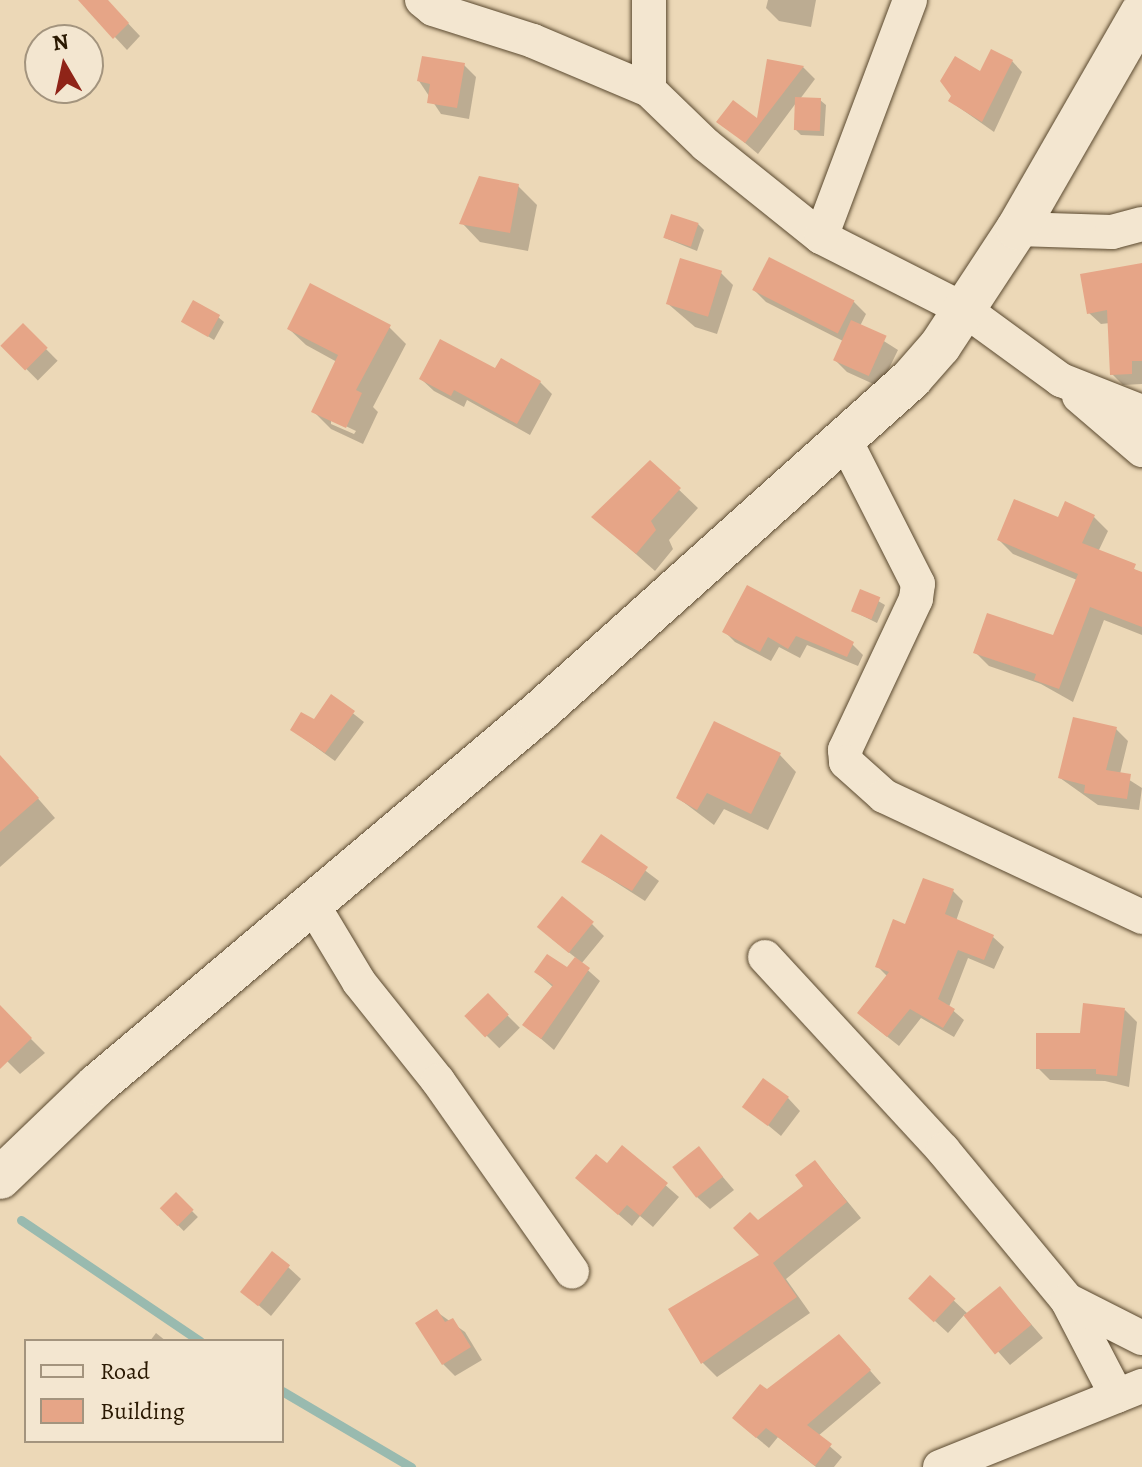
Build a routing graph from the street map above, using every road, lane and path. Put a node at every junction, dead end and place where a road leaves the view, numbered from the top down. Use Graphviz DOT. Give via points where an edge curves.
graph roads {
  1 [pos="422,0"];
  2 [pos="649,0"];
  3 [pos="910,0"];
  4 [pos="1142,12"];
  5 [pos="649,90"];
  6 [pos="1142,224"];
  7 [pos="1017,229"];
  8 [pos="821,237"];
  9 [pos="965,310"];
  10 [pos="1061,380"];
  11 [pos="1142,412"];
  12 [pos="846,442"];
  13 [pos="1142,450"];
  14 [pos="311,902"];
  15 [pos="1142,917"];
  16 [pos="765,957"];
  17 [pos="0,1178"];
  18 [pos="572,1272"];
  19 [pos="1067,1300"];
  20 [pos="1142,1338"];
  21 [pos="1129,1391"];
  22 [pos="1005,1454"];
  23 [pos="940,1467"];
  1 -- 5 [label="street" via="433,9 533,41"];
  2 -- 5 [label="street"];
  3 -- 8 [label="street"];
  4 -- 7 [label="street"];
  5 -- 8 [label="street" via="706,145"];
  6 -- 7 [label="street" via="1112,232"];
  7 -- 9 [label="street"];
  8 -- 9 [label="street"];
  9 -- 10 [label="street"];
  9 -- 12 [label="street" via="911,379"];
  10 -- 11 [label="street"];
  10 -- 13 [label="street"];
  12 -- 14 [label="street" via="537,714"];
  12 -- 15 [label="street" via="918,584 916,599 845,750 846,762 884,796"];
  14 -- 17 [label="street" via="53,1124"];
  14 -- 18 [label="street" via="359,982 438,1081"];
  16 -- 19 [label="street" via="943,1150"];
  19 -- 20 [label="street"];
  19 -- 21 [label="street"];
  21 -- 22 [label="street"];
  22 -- 23 [label="street"];
}
